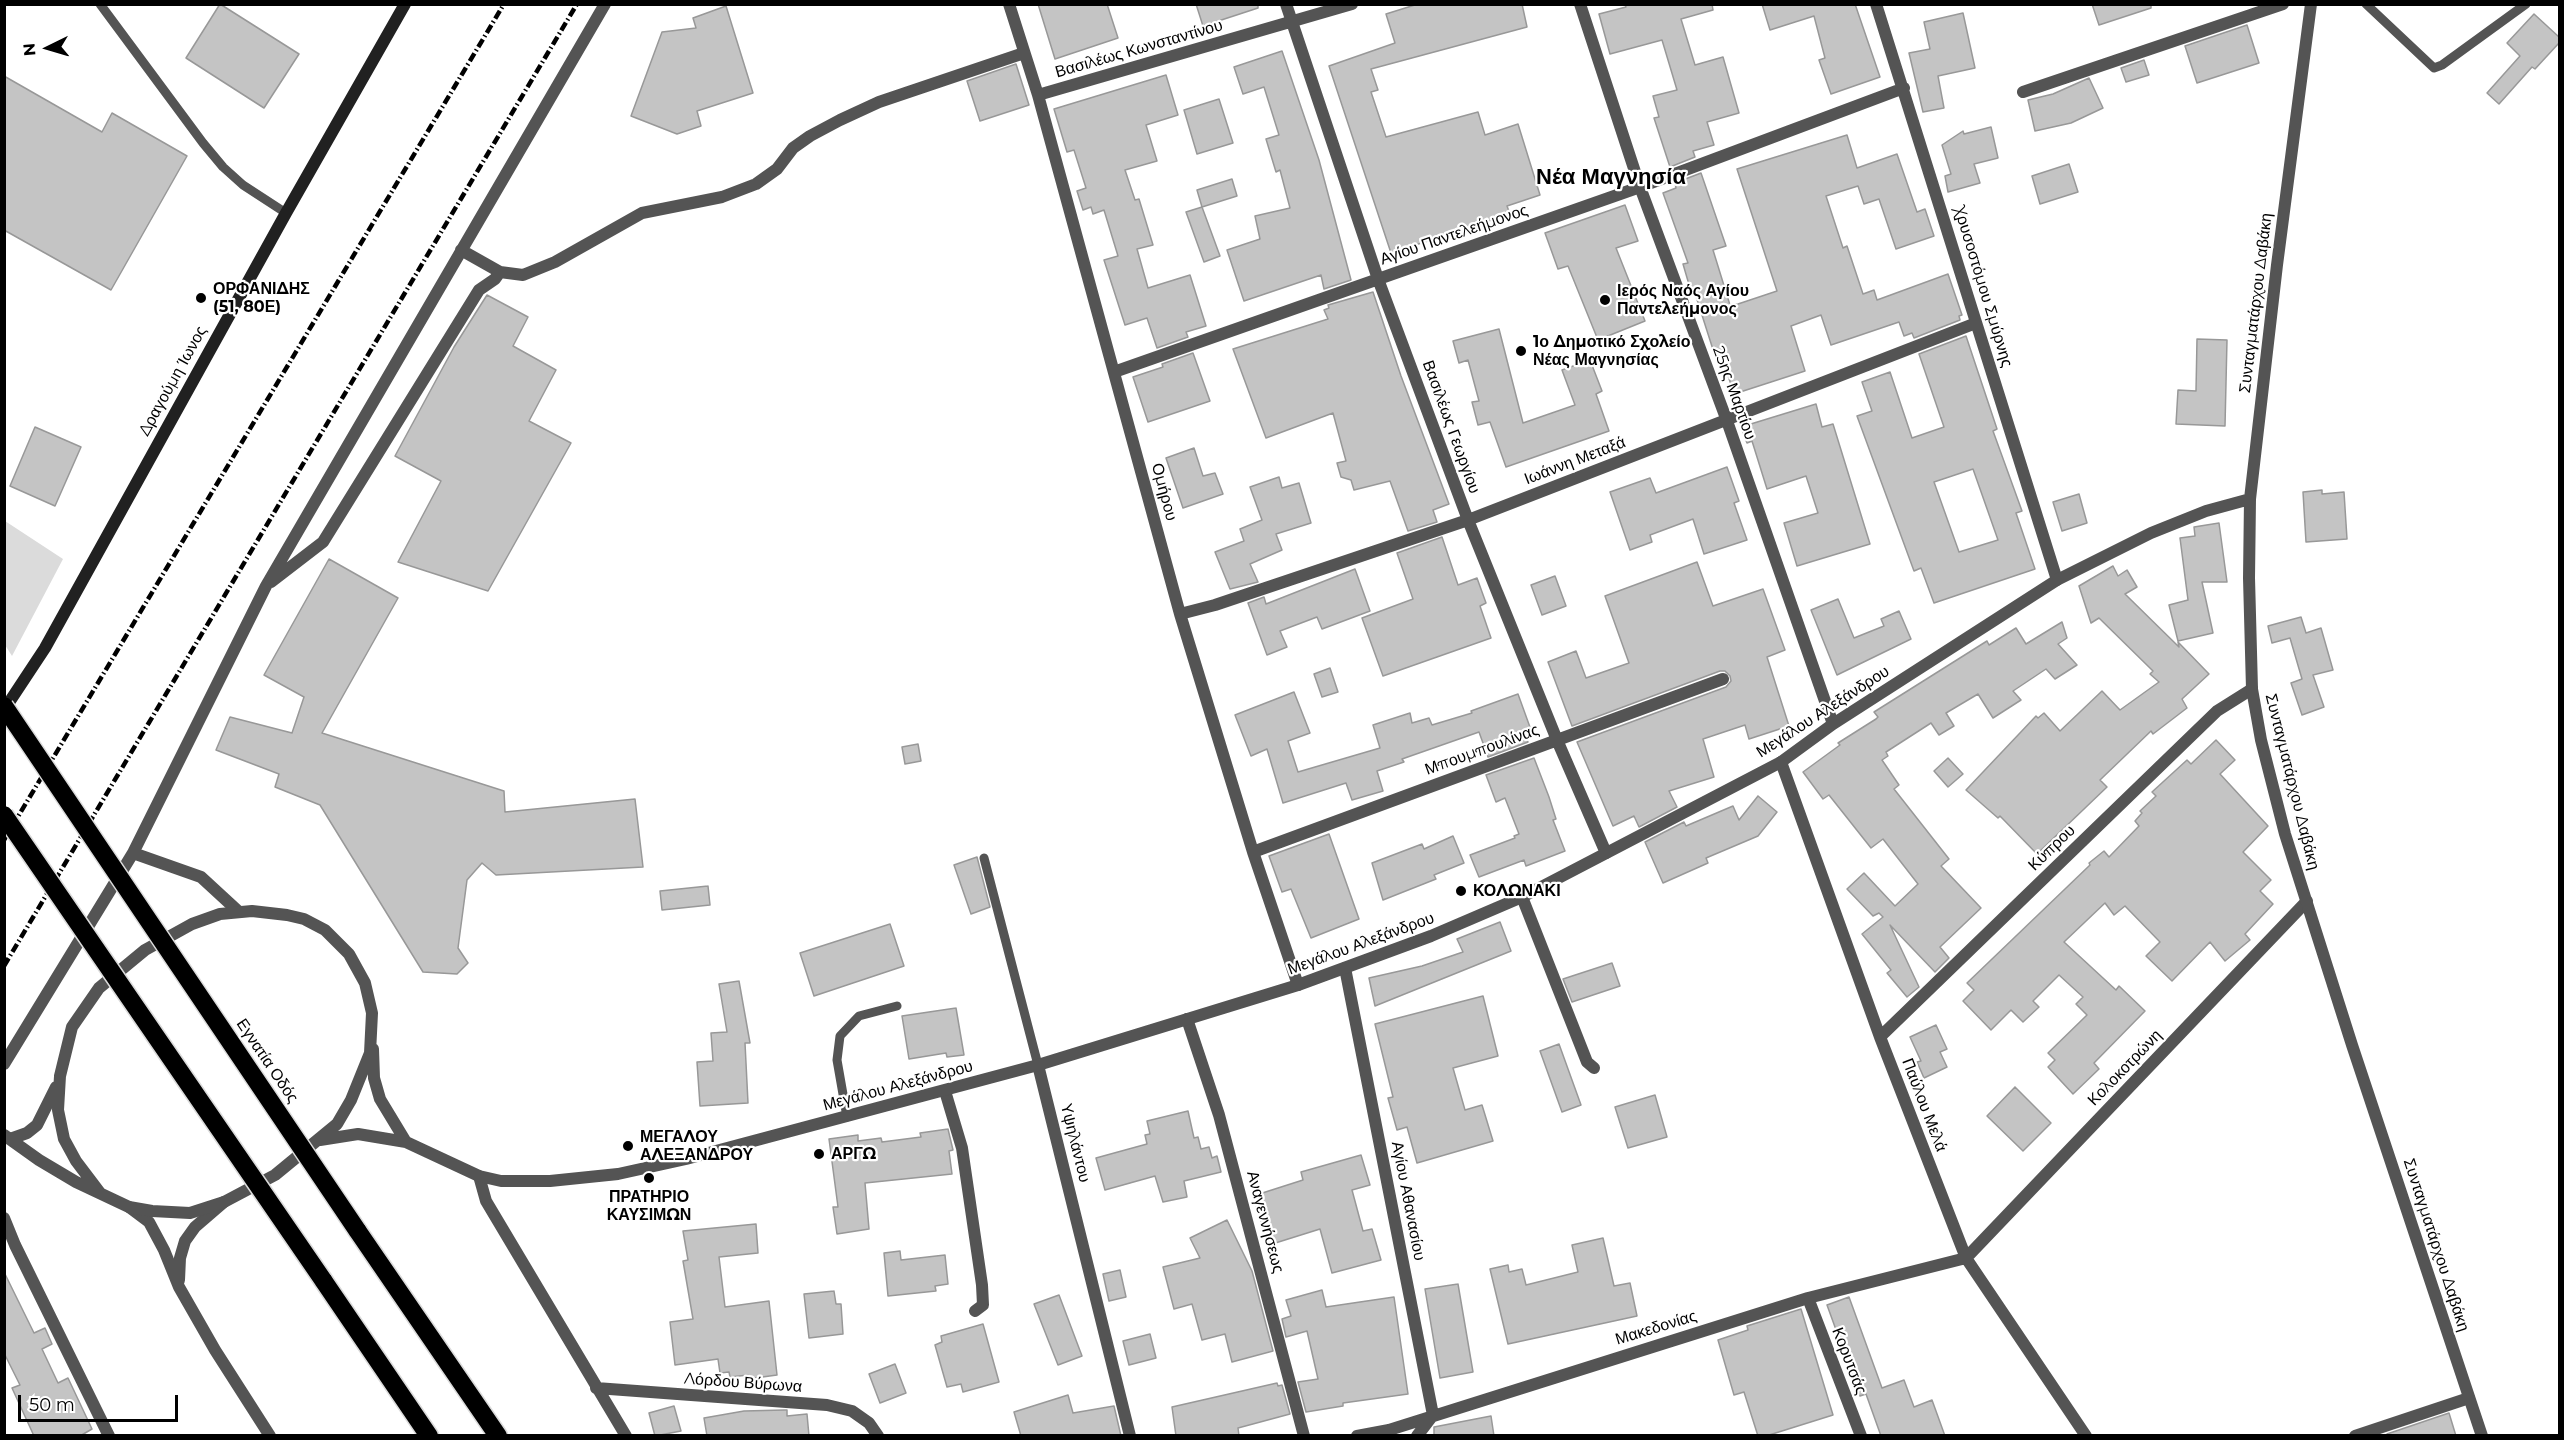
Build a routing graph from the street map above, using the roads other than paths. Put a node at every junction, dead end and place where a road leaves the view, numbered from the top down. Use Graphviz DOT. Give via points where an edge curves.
graph roads {
  1 [pos="100,4"];
  2 [pos="405,4"];
  3 [pos="605,4"];
  4 [pos="1009,4"];
  5 [pos="1286,4"];
  6 [pos="1352,4"];
  7 [pos="1580,4"];
  8 [pos="1876,4"];
  9 [pos="2283,4"];
  10 [pos="2312,4"];
  11 [pos="2366,4"];
  12 [pos="2526,4"];
  13 [pos="1292,22"];
  14 [pos="1024,53"];
  15 [pos="1904,88"];
  16 [pos="2023,92"];
  17 [pos="1038,95"];
  18 [pos="1640,187"];
  19 [pos="286,213"];
  20 [pos="461,250"];
  21 [pos="500,272"];
  22 [pos="1378,279"];
  23 [pos="1976,323"];
  24 [pos="1114,372"];
  25 [pos="1727,421"];
  26 [pos="2250,499"];
  27 [pos="1468,520"];
  28 [pos="2057,580"];
  29 [pos="266,586"];
  30 [pos="1180,614"];
  31 [pos="1723,679"];
  32 [pos="2252,689"];
  33 [pos="4,708"];
  34 [pos="1833,724"];
  35 [pos="1557,740"];
  36 [pos="1781,762"];
  37 [pos="4,815"];
  38 [pos="1253,852"];
  39 [pos="134,853"];
  40 [pos="1606,853"];
  41 [pos="984,858"];
  42 [pos="1522,897"];
  43 [pos="2307,901"];
  44 [pos="239,912"];
  45 [pos="1345,968"];
  46 [pos="1298,985"];
  47 [pos="897,1006"];
  48 [pos="372,1013"];
  49 [pos="1187,1018"];
  50 [pos="1880,1037"];
  51 [pos="4,1064"];
  52 [pos="1038,1065"];
  53 [pos="1594,1068"];
  54 [pos="60,1076"];
  55 [pos="945,1091"];
  56 [pos="847,1117"];
  57 [pos="7,1137"];
  58 [pos="320,1140"];
  59 [pos="406,1142"];
  60 [pos="479,1176"];
  61 [pos="101,1194"];
  62 [pos="224,1202"];
  63 [pos="129,1207"];
  64 [pos="4,1218"];
  65 [pos="1966,1258"];
  66 [pos="179,1287"];
  67 [pos="1808,1298"];
  68 [pos="975,1311"];
  69 [pos="596,1388"];
  70 [pos="2469,1398"];
  71 [pos="1433,1415"];
  72 [pos="1390,1432"];
  73 [pos="109,1436"];
  74 [pos="270,1436"];
  75 [pos="429,1436"];
  76 [pos="498,1436"];
  77 [pos="626,1436"];
  78 [pos="878,1436"];
  79 [pos="1130,1436"];
  80 [pos="1304,1436"];
  81 [pos="1357,1436"];
  82 [pos="1417,1436"];
  83 [pos="1861,1436"];
  84 [pos="2086,1436"];
  85 [pos="2355,1436"];
  86 [pos="2481,1436"];
  1 -- 19 [label="lane" via="223,167"];
  2 -- 19 [label="main road, Δραγούμη Ίωνος"];
  3 -- 20 [label="street"];
  4 -- 14 [label="street, Ομήρου"];
  5 -- 13 [label="street, Βασιλέως Γεωργίου"];
  6 -- 13 [label="street, Βασιλέως Κωνσταντίνου"];
  7 -- 18 [label="street, 25ης Μαρτίου"];
  8 -- 15 [label="street, Χρυσοστόμου Σμύρνης"];
  9 -- 16 [label="street"];
  10 -- 26 [label="street, Συνταγματάρχου Δαβάκη"];
  11 -- 12 [label="lane" via="2434,68"];
  13 -- 17 [label="street, Βασιλέως Κωνσταντίνου"];
  13 -- 22 [label="street, Βασιλέως Γεωργίου"];
  14 -- 17 [label="street, Ομήρου"];
  14 -- 21 [label="street" via="879,102 840,120 793,148 777,169 756,184 722,197 642,213 555,262 523,274"];
  15 -- 18 [label="street, Αγίου Παντελεήμονος"];
  15 -- 23 [label="street, Χρυσοστόμου Σμύρνης"];
  17 -- 24 [label="street, Ομήρου"];
  18 -- 22 [label="street, Αγίου Παντελεήμονος"];
  18 -- 25 [label="street, 25ης Μαρτίου"];
  19 -- 33 [label="main road, Δραγούμη Ίωνος" via="51,638"];
  20 -- 21 [label="street"];
  20 -- 29 [label="street"];
  21 -- 29 [label="street" via="479,290 323,542"];
  22 -- 24 [label="street, Αγίου Παντελεήμονος"];
  22 -- 27 [label="street, Βασιλέως Γεωργίου"];
  23 -- 25 [label="street, Ιωάννη Μεταξά"];
  23 -- 28 [label="street, Χρυσοστόμου Σμύρνης"];
  24 -- 30 [label="street, Ομήρου"];
  25 -- 27 [label="street, Ιωάννη Μεταξά"];
  25 -- 34 [label="street, 25ης Μαρτίου"];
  26 -- 28 [label="street, Μεγάλου Αλεξάνδρου" via="2151,533"];
  26 -- 32 [label="street, Συνταγματάρχου Δαβάκη"];
  27 -- 30 [label="street, Ιωάννη Μεταξά"];
  27 -- 35 [label="street, Βασιλέως Γεωργίου"];
  28 -- 34 [label="street, Μεγάλου Αλεξάνδρου"];
  29 -- 39 [label="street"];
  30 -- 38 [label="street, Ομήρου"];
  31 -- 35 [label="street, Μπουμπουλίνας"];
  32 -- 43 [label="street, Συνταγματάρχου Δαβάκη" via="2285,834"];
  32 -- 50 [label="street, Κύπρου" via="2217,711"];
  33 -- 76 [label="highway, Εγνατία Οδός, bridge"];
  34 -- 36 [label="street, Μεγάλου Αλεξάνδρου"];
  35 -- 38 [label="street, Μπουμπουλίνας"];
  35 -- 40 [label="street, Βασιλέως Γεωργίου"];
  36 -- 40 [label="street, Μεγάλου Αλεξάνδρου"];
  36 -- 50 [label="street, Παύλου Μελά"];
  37 -- 75 [label="highway, bridge"];
  38 -- 46 [label="street, Ομήρου"];
  39 -- 44 [label="street" via="201,877"];
  39 -- 51 [label="street"];
  40 -- 42 [label="street, Μεγάλου Αλεξάνδρου"];
  41 -- 52 [label="lane, Υψηλάντου"];
  42 -- 45 [label="street, Μεγάλου Αλεξάνδρου"];
  42 -- 53 [label="street" via="1587,1062"];
  43 -- 65 [label="street, Κολοκοτρώνη"];
  43 -- 70 [label="street, Συνταγματάρχου Δαβάκη"];
  44 -- 48 [label="street" via="287,915 325,930 349,954 360,973"];
  44 -- 54 [label="street" via="192,924 145,950 99,988 72,1027"];
  45 -- 46 [label="street, Μεγάλου Αλεξάνδρου"];
  45 -- 71 [label="street, Αγίου Αθανασίου"];
  46 -- 49 [label="street, Μεγάλου Αλεξάνδρου"];
  47 -- 56 [label="lane" via="859,1016 840,1036 837,1060"];
  48 -- 58 [label="street" via="370,1053 337,1124"];
  48 -- 59 [label="street" via="374,1078 380,1099"];
  49 -- 52 [label="street, Μεγάλου Αλεξάνδρου"];
  49 -- 80 [label="street, Αναγεννήσεως" via="1219,1115"];
  50 -- 65 [label="street, Παύλου Μελά"];
  52 -- 55 [label="street, Μεγάλου Αλεξάνδρου"];
  52 -- 79 [label="street, Υψηλάντου"];
  54 -- 57 [label="street" via="37,1125 27,1133"];
  54 -- 61 [label="street" via="58,1110 64,1139"];
  55 -- 56 [label="street, Μεγάλου Αλεξάνδρου"];
  55 -- 68 [label="street" via="962,1148 982,1285 983,1305"];
  56 -- 60 [label="street, Μεγάλου Αλεξάνδρου" via="618,1174 532,1182"];
  57 -- 61 [label="street" via="62,1174"];
  58 -- 59 [label="street, Μεγάλου Αλεξάνδρου" via="358,1134"];
  58 -- 62 [label="street" via="275,1175"];
  59 -- 60 [label="street, Μεγάλου Αλεξάνδρου"];
  60 -- 69 [label="street" via="486,1201"];
  61 -- 63 [label="street"];
  62 -- 63 [label="street" via="190,1213"];
  62 -- 66 [label="street" via="185,1240"];
  63 -- 66 [label="street" via="149,1222"];
  64 -- 73 [label="street"];
  65 -- 67 [label="street, Μακεδονίας"];
  65 -- 84 [label="street, Παύλου Μελά"];
  66 -- 74 [label="street"];
  67 -- 71 [label="street, Μακεδονίας"];
  67 -- 83 [label="street, Κορυτσάς"];
  69 -- 77 [label="street"];
  69 -- 78 [label="street, Λόρδου Βύρωνα" via="827,1405 852,1411 869,1423"];
  70 -- 85 [label="street"];
  70 -- 86 [label="street, Συνταγματάρχου Δαβάκη"];
  71 -- 72 [label="street, Μακεδονίας"];
  71 -- 82 [label="street"];
  72 -- 81 [label="street, Μακεδονίας"];
}
